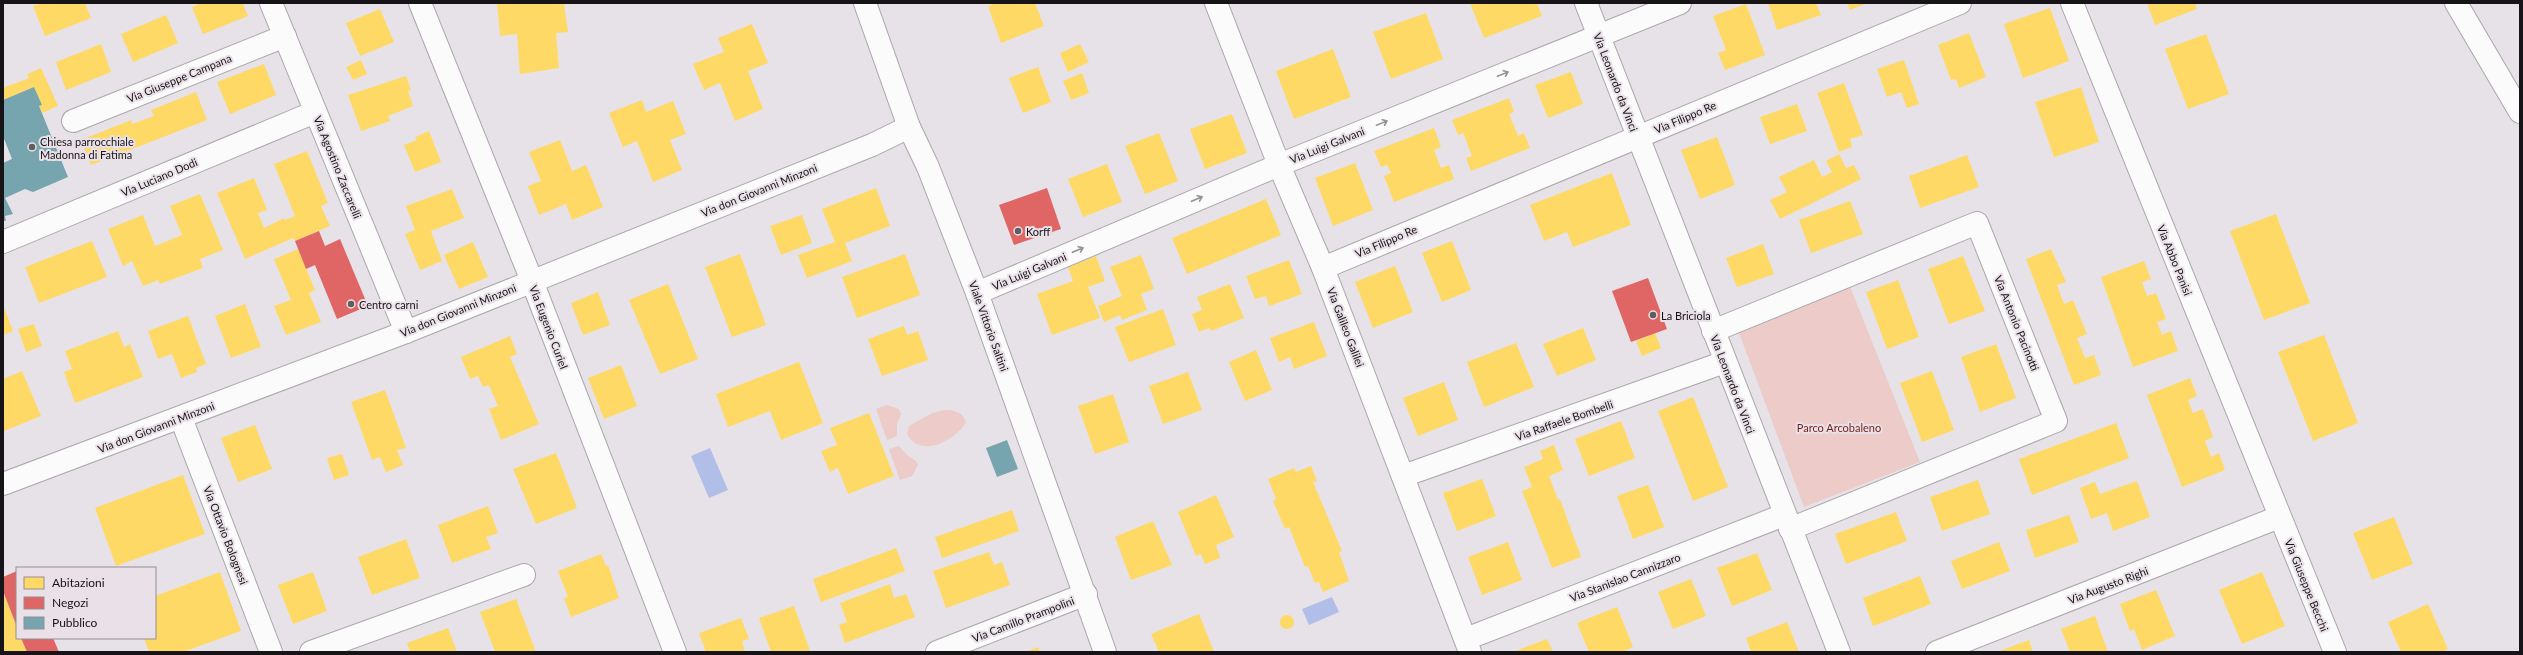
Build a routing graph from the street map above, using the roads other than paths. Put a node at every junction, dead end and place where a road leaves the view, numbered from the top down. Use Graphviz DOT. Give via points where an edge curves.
graph roads {
  1 [pos="271,3"];
  2 [pos="420,3"];
  3 [pos="865,3"];
  4 [pos="1216,3"];
  5 [pos="1586,3"];
  6 [pos="1680,3"];
  7 [pos="1960,3"];
  8 [pos="2072,3"];
  9 [pos="2456,3"];
  10 [pos="285,36"];
  11 [pos="1598,37"];
  12 [pos="315,112"];
  13 [pos="2520,112"];
  14 [pos="73,121"];
  15 [pos="909,127"];
  16 [pos="1637,136"];
  17 [pos="1279,165"];
  18 [pos="3,242"];
  19 [pos="1323,268"];
  20 [pos="532,281"];
  21 [pos="978,293"];
  22 [pos="1713,331"];
  23 [pos="406,332"];
  24 [pos="1725,362"];
  25 [pos="181,418"];
  26 [pos="1403,476"];
  27 [pos="3,484"];
  28 [pos="2279,517"];
  29 [pos="1787,522"];
  30 [pos="524,575"];
  31 [pos="1086,594"];
  32 [pos="1468,646"];
  33 [pos="271,652"];
  34 [pos="311,652"];
  35 [pos="675,652"];
  36 [pos="937,652"];
  37 [pos="1105,652"];
  38 [pos="1839,652"];
  39 [pos="1937,652"];
  40 [pos="2335,652"];
  1 -- 10 [label="street, Via Agostino Zaccarelli"];
  2 -- 20 [label="street, Via Eugenio Curiel"];
  3 -- 15 [label="street, Viale Vittorio Saltini"];
  4 -- 17 [label="street, Via Galileo Galilei"];
  5 -- 11 [label="street, Via Leonardo da Vinci"];
  6 -- 11 [label="street, Via Luigi Galvani"];
  7 -- 16 [label="street, Via Filippo Re"];
  8 -- 28 [label="street, Via Abbo Panisi"];
  9 -- 13 [label="street"];
  10 -- 12 [label="street, Via Agostino Zaccarelli"];
  10 -- 14 [label="street, Via Giuseppe Campana"];
  11 -- 16 [label="street, Via Leonardo da Vinci"];
  17 -- 11 [label="street, Via Luigi Galvani, one-way"];
  12 -- 18 [label="street, Via Luciano Dodi"];
  12 -- 23 [label="street, Via Agostino Zaccarelli"];
  15 -- 20 [label="street, Via don Giovanni Minzoni" via="872,145"];
  15 -- 21 [label="street, Viale Vittorio Saltini" via="928,167"];
  16 -- 19 [label="street, Via Filippo Re"];
  16 -- 22 [label="street, Via Leonardo da Vinci"];
  17 -- 19 [label="street, Via Galileo Galilei"];
  21 -- 17 [label="street, Via Luigi Galvani, one-way"];
  19 -- 26 [label="street, Via Galileo Galilei"];
  20 -- 23 [label="street, Via don Giovanni Minzoni"];
  20 -- 35 [label="street, Via Eugenio Curiel"];
  21 -- 31 [label="street, Viale Vittorio Saltini"];
  22 -- 24 [label="street, Via Leonardo da Vinci"];
  22 -- 29 [label="street, Via Antonio Pacinotti" via="1977,223 2056,421"];
  23 -- 25 [label="street, Via don Giovanni Minzoni"];
  24 -- 26 [label="street, Via Raffaele Bombelli"];
  24 -- 29 [label="street, Via Leonardo da Vinci"];
  25 -- 27 [label="street, Via don Giovanni Minzoni"];
  25 -- 33 [label="street, Via Ottavio Bolognesi"];
  26 -- 32 [label="street, Via Galileo Galilei"];
  28 -- 39 [label="street, Via Augusto Righi"];
  28 -- 40 [label="street, Via Giuseppe Becchi"];
  29 -- 32 [label="street, Via Stanislao Cannizzaro"];
  29 -- 38 [label="street, Via Leonardo da Vinci"];
  30 -- 34 [label="street"];
  31 -- 36 [label="street, Via Camillo Prampolini"];
  31 -- 37 [label="street, Viale Vittorio Saltini"];
}
